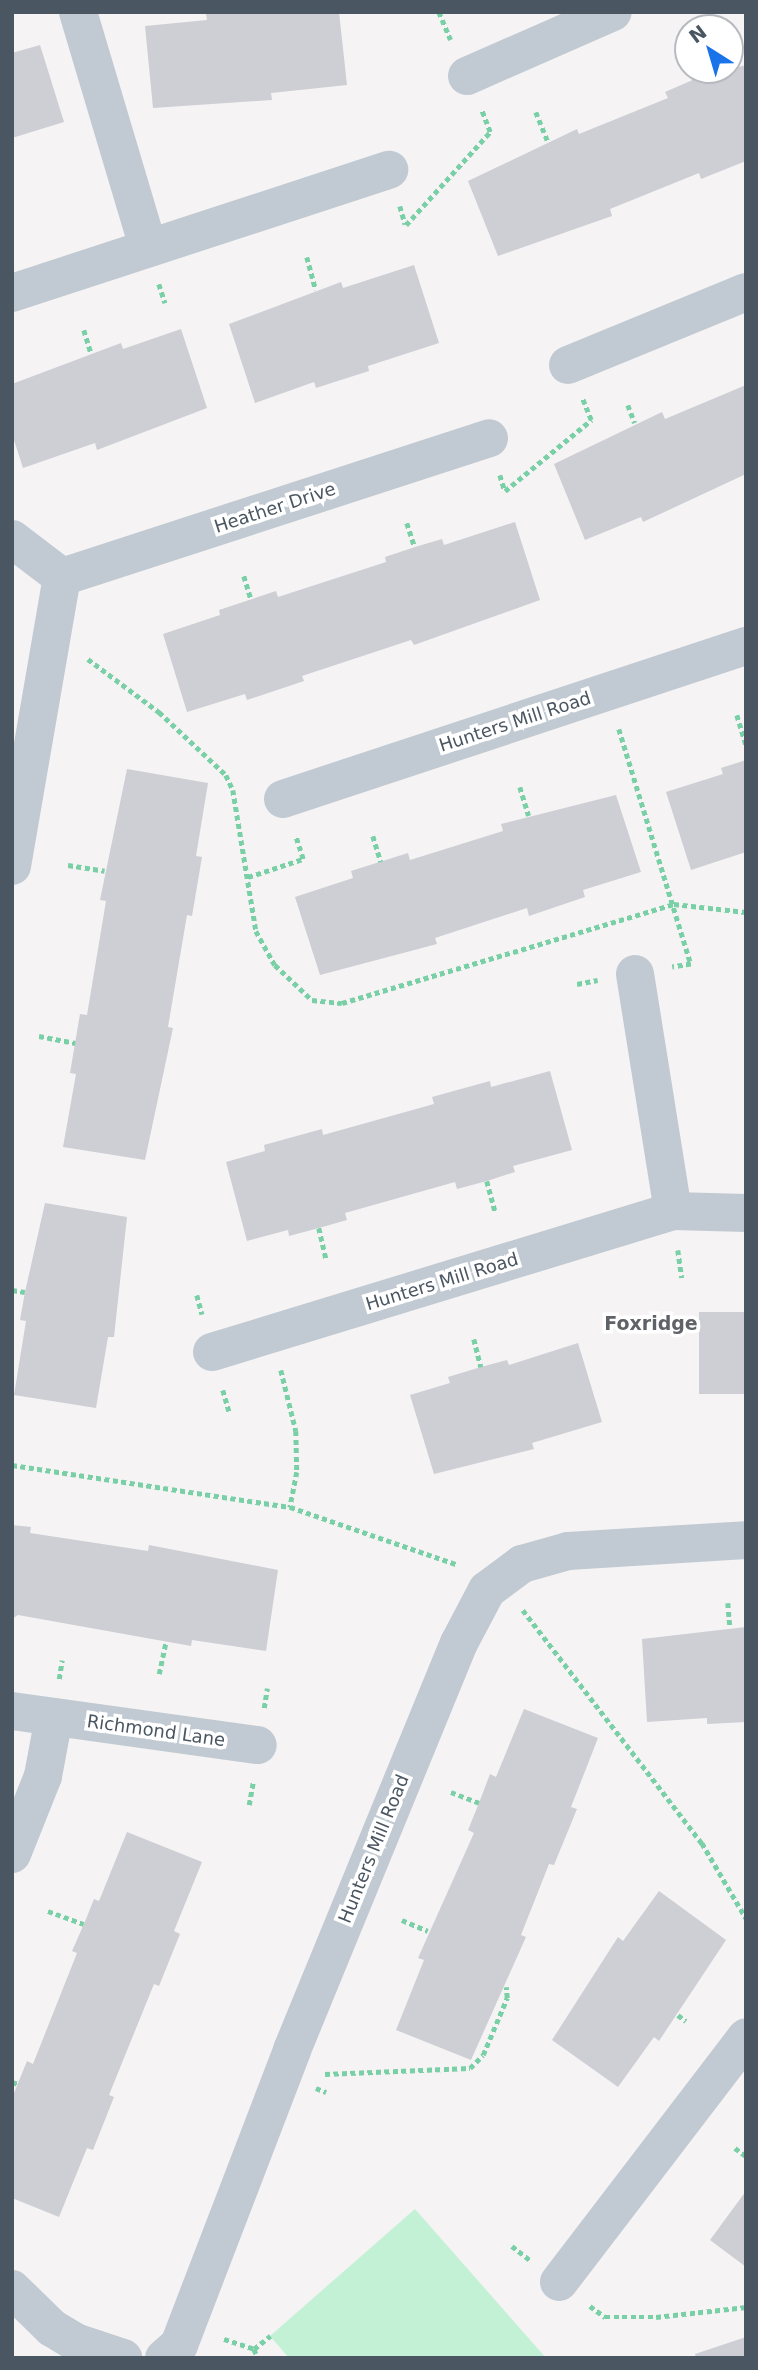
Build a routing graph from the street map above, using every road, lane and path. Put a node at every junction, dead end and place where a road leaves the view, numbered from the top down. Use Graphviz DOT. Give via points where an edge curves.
graph roads {
  1 [pos="78,12"];
  2 [pos="439,12"];
  3 [pos="613,12"];
  4 [pos="444,23"];
  5 [pos="467,76"];
  6 [pos="536,112"];
  7 [pos="490,132"];
  8 [pos="548,141"];
  9 [pos="389,170"];
  10 [pos="405,225"];
  11 [pos="148,247"];
  12 [pos="307,257"];
  13 [pos="316,290"];
  14 [pos="746,292"];
  15 [pos="12,293"];
  16 [pos="84,330"];
  17 [pos="90,353"];
  18 [pos="568,365"];
  19 [pos="628,405"];
  20 [pos="591,420"];
  21 [pos="635,423"];
  22 [pos="489,438"];
  23 [pos="505,491"];
  24 [pos="407,523"];
  25 [pos="12,539"];
  26 [pos="415,547"];
  27 [pos="244,576"];
  28 [pos="62,577"];
  29 [pos="251,599"];
  30 [pos="746,646"];
  31 [pos="85,656"];
  32 [pos="615,715"];
  33 [pos="737,715"];
  34 [pos="746,745"];
  35 [pos="520,787"];
  36 [pos="283,799"];
  37 [pos="529,816"];
  38 [pos="373,836"];
  39 [pos="303,859"];
  40 [pos="381,862"];
  41 [pos="68,865"];
  42 [pos="12,866"];
  43 [pos="105,871"];
  44 [pos="248,877"];
  45 [pos="674,905"];
  46 [pos="746,912"];
  47 [pos="691,964"];
  48 [pos="635,974"];
  49 [pos="39,1037"];
  50 [pos="75,1042"];
  51 [pos="487,1181"];
  52 [pos="495,1211"];
  53 [pos="746,1213"];
  54 [pos="675,1225"];
  55 [pos="319,1228"];
  56 [pos="326,1259"];
  57 [pos="682,1278"];
  58 [pos="12,1290"];
  59 [pos="25,1292"];
  60 [pos="474,1339"];
  61 [pos="212,1352"];
  62 [pos="481,1367"];
  63 [pos="286,1385"];
  64 [pos="12,1465"];
  65 [pos="290,1507"];
  66 [pos="746,1540"];
  67 [pos="501,1580"];
  68 [pos="728,1603"];
  69 [pos="730,1628"];
  70 [pos="166,1642"];
  71 [pos="159,1674"];
  72 [pos="12,1711"];
  73 [pos="54,1717"];
  74 [pos="258,1745"];
  75 [pos="451,1792"];
  76 [pos="479,1803"];
  77 [pos="12,1854"];
  78 [pos="48,1911"];
  79 [pos="746,1918"];
  80 [pos="402,1920"];
  81 [pos="83,1924"];
  82 [pos="428,1931"];
  83 [pos="506,1987"];
  84 [pos="678,2015"];
  85 [pos="686,2021"];
  86 [pos="746,2037"];
  87 [pos="321,2073"];
  88 [pos="735,2148"];
  89 [pos="746,2156"];
  90 [pos="559,2282"];
  91 [pos="12,2289"];
  92 [pos="746,2307"];
  93 [pos="605,2317"];
  94 [pos="271,2336"];
  95 [pos="236,2344"];
  96 [pos="254,2349"];
  97 [pos="123,2358"];
  98 [pos="163,2358"];
  99 [pos="258,2358"];
  1 -- 11 [label="street"];
  2 -- 4 [label="path"];
  3 -- 5 [label="street"];
  6 -- 8 [label="path"];
  7 -- 10 [label="path"];
  9 -- 11 [label="street"];
  11 -- 15 [label="street"];
  12 -- 13 [label="path"];
  14 -- 18 [label="street"];
  16 -- 17 [label="path"];
  19 -- 21 [label="path"];
  20 -- 23 [label="path"];
  22 -- 28 [label="street, Heather Drive"];
  24 -- 26 [label="path"];
  25 -- 28 [label="street"];
  27 -- 29 [label="path"];
  28 -- 42 [label="street"];
  30 -- 36 [label="street, Hunters Mill Road"];
  31 -- 44 [label="path" via="159,712 226,775 233,790"];
  32 -- 45 [label="path"];
  33 -- 34 [label="path"];
  35 -- 37 [label="path"];
  38 -- 40 [label="path"];
  39 -- 44 [label="path"];
  41 -- 43 [label="path"];
  44 -- 45 [label="path" via="256,931 275,965 300,993 324,1004 388,990"];
  45 -- 46 [label="path" via="712,905"];
  45 -- 47 [label="path"];
  48 -- 54 [label="street"];
  49 -- 50 [label="path"];
  51 -- 52 [label="path"];
  53 -- 54 [label="street, Hunters Mill Road"];
  54 -- 57 [label="path"];
  54 -- 61 [label="street, Hunters Mill Road"];
  55 -- 56 [label="path"];
  58 -- 59 [label="path"];
  60 -- 62 [label="path"];
  63 -- 65 [label="path" via="296,1444"];
  64 -- 65 [label="path"];
  65 -- 67 [label="path"];
  66 -- 67 [label="street, Hunters Mill Road" via="568,1551 522,1564"];
  67 -- 79 [label="path" via="702,1843"];
  67 -- 98 [label="street, Hunters Mill Road" via="486,1590 459,1643 292,2050 179,2344"];
  68 -- 69 [label="path"];
  70 -- 71 [label="path"];
  72 -- 73 [label="street, Richmond Lane"];
  73 -- 74 [label="street, Richmond Lane"];
  73 -- 77 [label="street" via="43,1776"];
  75 -- 76 [label="path"];
  78 -- 81 [label="path"];
  80 -- 82 [label="path"];
  83 -- 87 [label="path" via="507,1998 484,2055 470,2067"];
  84 -- 85 [label="path"];
  86 -- 90 [label="street"];
  88 -- 89 [label="path"];
  91 -- 97 [label="street" via="52,2328 75,2342"];
  92 -- 93 [label="path" via="656,2317"];
  94 -- 96 [label="path"];
  95 -- 96 [label="path"];
  96 -- 99 [label="path"];
}
